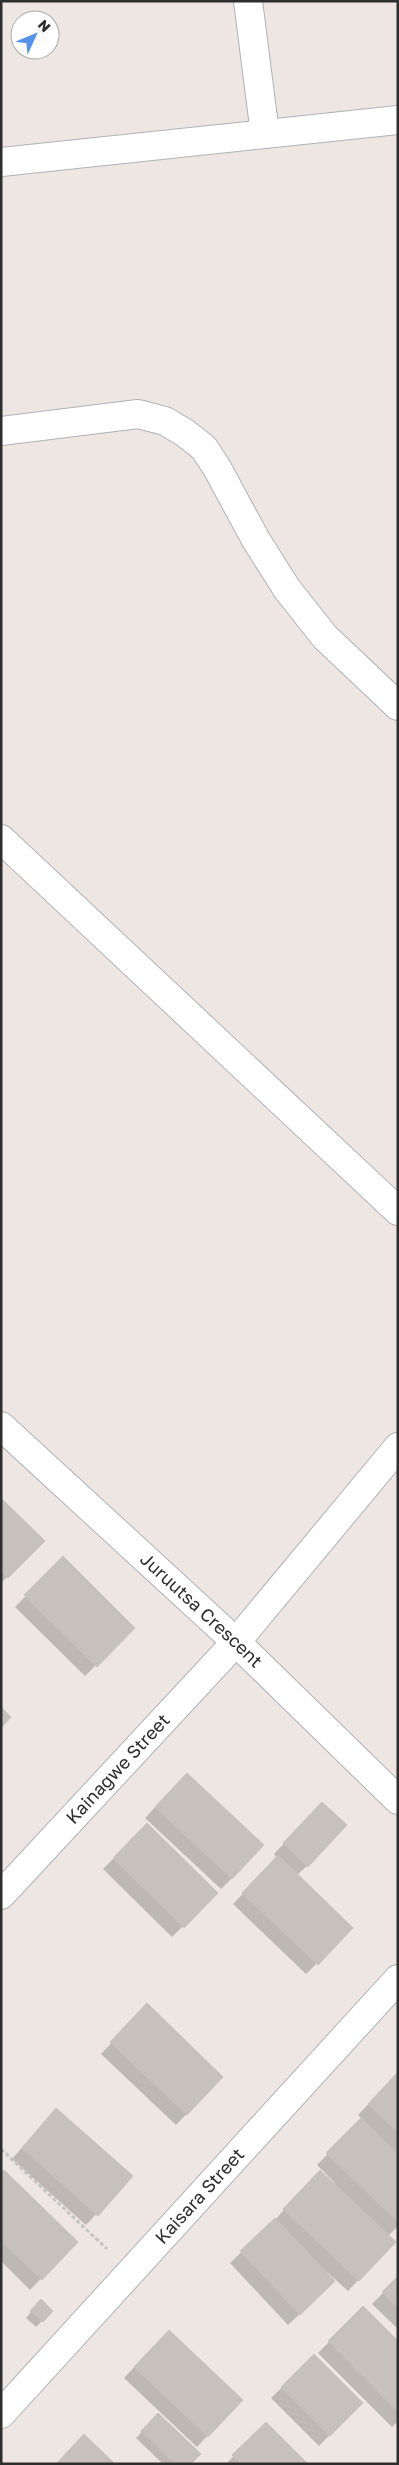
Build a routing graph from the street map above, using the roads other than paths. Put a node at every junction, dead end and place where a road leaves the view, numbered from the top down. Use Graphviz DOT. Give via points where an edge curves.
graph roads {
  1 [pos="248,1"];
  2 [pos="398,120"];
  3 [pos="265,134"];
  4 [pos="1,162"];
  5 [pos="1,431"];
  6 [pos="398,706"];
  7 [pos="1,839"];
  8 [pos="398,1211"];
  9 [pos="1,1426"];
  10 [pos="398,1447"];
  11 [pos="236,1642"];
  12 [pos="398,1800"];
  13 [pos="1,1895"];
  14 [pos="398,1979"];
  15 [pos="1,2414"];
  1 -- 3 [label="street"];
  2 -- 3 [label="street"];
  3 -- 4 [label="street"];
  5 -- 6 [label="street" via="138,414 164,421 185,433 204,448 287,589 325,637"];
  7 -- 8 [label="street"];
  9 -- 11 [label="street, Juruutsa Crescent"];
  10 -- 11 [label="street, Kainagwe Street"];
  11 -- 12 [label="street, Juruutsa Crescent"];
  11 -- 13 [label="street, Kainagwe Street"];
  14 -- 15 [label="street, Kaisara Street"];
}
